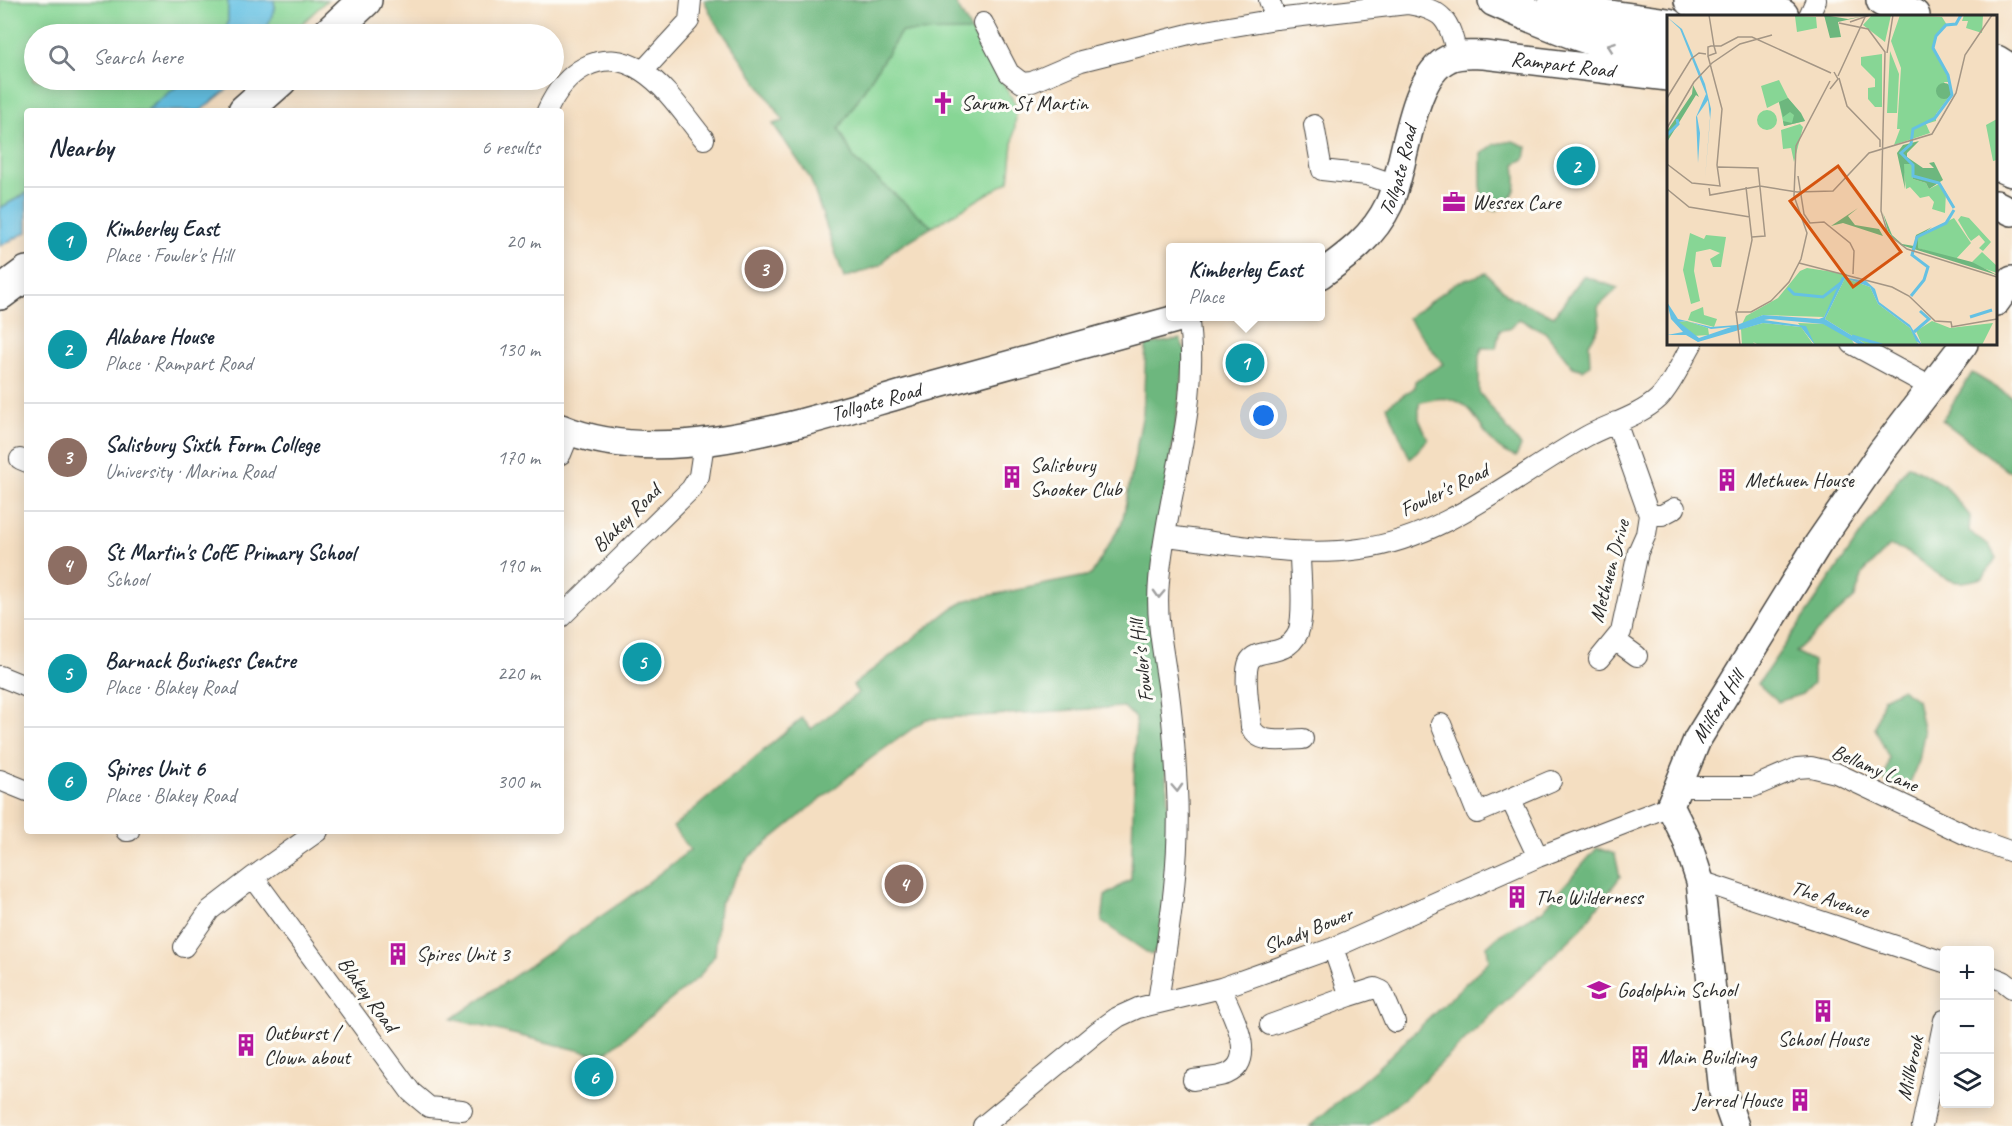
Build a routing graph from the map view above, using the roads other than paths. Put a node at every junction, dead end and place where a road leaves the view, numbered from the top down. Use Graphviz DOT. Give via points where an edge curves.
graph roads {
  1 [pos="365,0"];
  2 [pos="691,0"];
  3 [pos="1269,0"];
  4 [pos="1496,0"];
  5 [pos="1506,0"];
  6 [pos="1692,0"];
  7 [pos="1816,0"];
  8 [pos="1773,15"];
  9 [pos="1809,15"];
  10 [pos="1276,19"];
  11 [pos="983,23"];
  12 [pos="340,24"];
  13 [pos="1667,25"];
  14 [pos="1457,55"];
  15 [pos="1667,58"];
  16 [pos="1997,63"];
  17 [pos="643,71"];
  18 [pos="2012,72"];
  19 [pos="1667,77"];
  20 [pos="564,83"];
  21 [pos="269,90"];
  22 [pos="558,90"];
  23 [pos="1997,99"];
  24 [pos="2012,106"];
  25 [pos="248,108"];
  26 [pos="549,108"];
  27 [pos="1314,125"];
  28 [pos="1997,132"];
  29 [pos="704,139"];
  30 [pos="2012,139"];
  31 [pos="1997,164"];
  32 [pos="2012,170"];
  33 [pos="1396,185"];
  34 [pos="1997,205"];
  35 [pos="2012,212"];
  36 [pos="1325,271"];
  37 [pos="24,275"];
  38 [pos="2012,280"];
  39 [pos="0,293"];
  40 [pos="24,297"];
  41 [pos="1997,299"];
  42 [pos="0,315"];
  43 [pos="1169,321"];
  44 [pos="1187,321"];
  45 [pos="1691,345"];
  46 [pos="1854,345"];
  47 [pos="1963,345"];
  48 [pos="1931,387"];
  49 [pos="1616,422"];
  50 [pos="564,438"];
  51 [pos="704,442"];
  52 [pos="1675,508"];
  53 [pos="1649,515"];
  54 [pos="1166,536"];
  55 [pos="1300,554"];
  56 [pos="564,614"];
  57 [pos="1615,640"];
  58 [pos="1637,656"];
  59 [pos="1599,659"];
  60 [pos="0,676"];
  61 [pos="24,686"];
  62 [pos="1441,724"];
  63 [pos="1303,739"];
  64 [pos="0,780"];
  65 [pos="1551,781"];
  66 [pos="24,790"];
  67 [pos="1674,796"];
  68 [pos="1511,800"];
  69 [pos="314,834"];
  70 [pos="2012,852"];
  71 [pos="1538,857"];
  72 [pos="254,877"];
  73 [pos="1700,881"];
  74 [pos="183,946"];
  75 [pos="1333,948"];
  76 [pos="1940,961"];
  77 [pos="1221,988"];
  78 [pos="1350,996"];
  79 [pos="1158,1001"];
  80 [pos="1395,1022"];
  81 [pos="1270,1025"];
  82 [pos="1940,1039"];
  83 [pos="1193,1080"];
  84 [pos="462,1110"];
  85 [pos="984,1126"];
  86 [pos="1735,1126"];
  87 [pos="1922,1126"];
  1 -- 12 [label="highway"];
  2 -- 17 [label="street" via="689,21"];
  3 -- 10 [label="street"];
  15 -- 4 [label="highway, one-way" via="1623,50"];
  5 -- 13 [label="highway"];
  6 -- 8 [label="highway"];
  7 -- 9 [label="street"];
  10 -- 11 [label="street" via="1139,45 1022,83 1009,73"];
  10 -- 14 [label="street" via="1407,4 1427,7 1446,20"];
  14 -- 19 [label="street, Rampart Road"];
  14 -- 33 [label="street, Tollgate Road" via="1436,67 1425,83"];
  16 -- 18 [label="highway"];
  17 -- 20 [label="street" via="609,60 574,72"];
  17 -- 29 [label="street"];
  21 -- 25 [label="highway"];
  22 -- 26 [label="street"];
  23 -- 24 [label="highway"];
  27 -- 33 [label="street" via="1322,170 1367,175"];
  28 -- 30 [label="highway"];
  31 -- 32 [label="highway"];
  33 -- 36 [label="street, Tollgate Road" via="1373,232"];
  34 -- 35 [label="street"];
  37 -- 39 [label="highway"];
  38 -- 41 [label="street"];
  40 -- 42 [label="highway"];
  43 -- 51 [label="street, Tollgate Road" via="776,428"];
  44 -- 54 [label="street, Fowler's Hill" via="1192,370 1188,414"];
  45 -- 49 [label="street, Fowler's Road" via="1659,397"];
  46 -- 48 [label="street"];
  47 -- 48 [label="street, Milford Hill"];
  48 -- 67 [label="street, Milford Hill" via="1882,451 1786,594 1696,740"];
  49 -- 53 [label="street, Methuen Drive"];
  49 -- 55 [label="street, Fowler's Road" via="1452,517 1413,534 1362,549"];
  50 -- 51 [label="street, Tollgate Road"];
  51 -- 56 [label="street, Blakey Road" via="699,476 691,489"];
  52 -- 53 [label="street, Methuen Drive" via="1662,515"];
  53 -- 57 [label="street, Methuen Drive" via="1621,632"];
  54 -- 55 [label="street, Fowler's Road"];
  54 -- 79 [label="street, Fowler's Hill, one-way" via="1158,624 1171,715 1177,856"];
  55 -- 63 [label="street" via="1298,632 1278,652 1257,654 1247,670 1254,735 1262,739"];
  57 -- 58 [label="street, Methuen Drive"];
  57 -- 59 [label="street, Methuen Drive"];
  60 -- 61 [label="street"];
  62 -- 68 [label="street" via="1477,813"];
  64 -- 66 [label="street"];
  65 -- 68 [label="street"];
  67 -- 70 [label="street, Bellamy Lane" via="1753,787 1797,768 1811,767 1836,773 1973,838"];
  67 -- 71 [label="street, Shady Bower"];
  67 -- 73 [label="street"];
  68 -- 71 [label="street"];
  69 -- 72 [label="street"];
  71 -- 75 [label="street, Shady Bower"];
  72 -- 74 [label="street" via="210,910"];
  72 -- 84 [label="street, Blakey Road" via="411,1092 429,1107"];
  73 -- 76 [label="street, The Avenue"];
  73 -- 86 [label="street" via="1723,1092"];
  75 -- 77 [label="street, Shady Bower"];
  75 -- 78 [label="street"];
  77 -- 79 [label="street, Shady Bower"];
  77 -- 83 [label="street" via="1243,1043 1243,1054 1227,1074"];
  78 -- 80 [label="street" via="1375,988 1382,991"];
  78 -- 81 [label="street"];
  79 -- 85 [label="street, Shady Bower" via="1118,1017"];
  82 -- 87 [label="street, Millbrook"];
}
